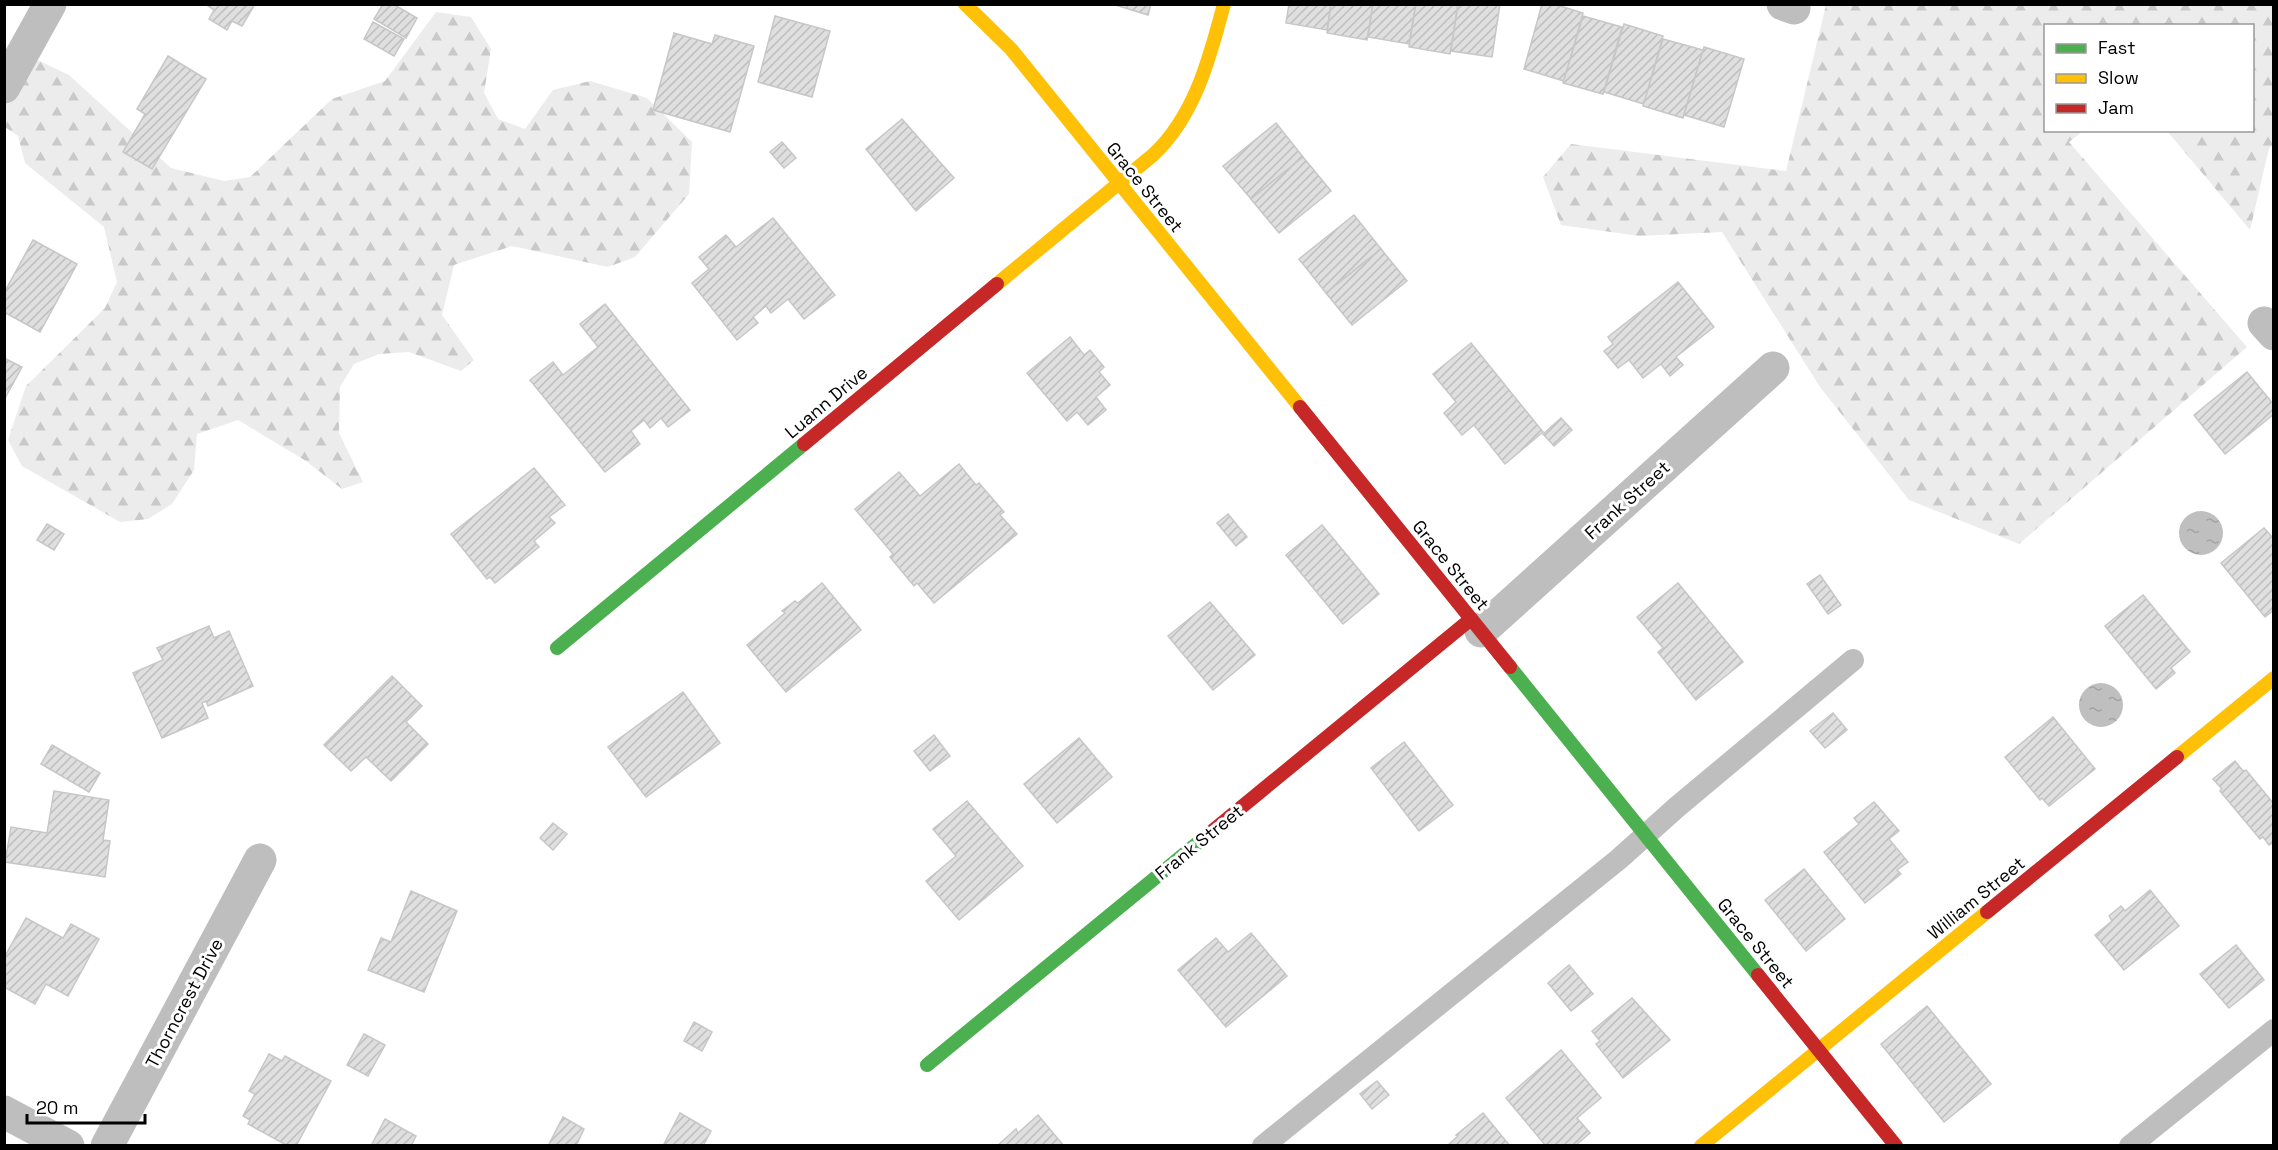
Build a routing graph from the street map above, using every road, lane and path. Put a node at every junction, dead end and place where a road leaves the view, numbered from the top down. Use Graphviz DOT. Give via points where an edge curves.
graph roads {
  1 [pos="50,4"];
  2 [pos="1224,4"];
  3 [pos="969,8"];
  4 [pos="4,87"];
  5 [pos="1119,183"];
  6 [pos="1773,368"];
  7 [pos="1476,625"];
  8 [pos="557,648"];
  9 [pos="1853,660"];
  10 [pos="2274,678"];
  11 [pos="1646,835"];
  12 [pos="260,860"];
  13 [pos="2274,1030"];
  14 [pos="1818,1049"];
  15 [pos="927,1065"];
  16 [pos="4,1112"];
  17 [pos="68,1146"];
  18 [pos="107,1146"];
  19 [pos="1263,1146"];
  20 [pos="1701,1146"];
  21 [pos="1896,1146"];
  22 [pos="2130,1146"];
  1 -- 4 [label="street"];
  2 -- 5 [label="street, Luann Drive" via="1196,92 1169,138"];
  3 -- 5 [label="street, Grace Street" via="1011,49"];
  5 -- 7 [label="street, Grace Street"];
  5 -- 8 [label="street, Luann Drive"];
  6 -- 7 [label="street, Frank Street"];
  7 -- 11 [label="street, Grace Street"];
  7 -- 15 [label="street, Frank Street"];
  9 -- 11 [label="lane"];
  10 -- 14 [label="street, William Street"];
  11 -- 14 [label="street, Grace Street"];
  11 -- 19 [label="lane"];
  12 -- 18 [label="street, Thorncrest Drive"];
  13 -- 22 [label="lane"];
  14 -- 20 [label="street, William Street"];
  14 -- 21 [label="street, Grace Street"];
  16 -- 17 [label="street"];
}
